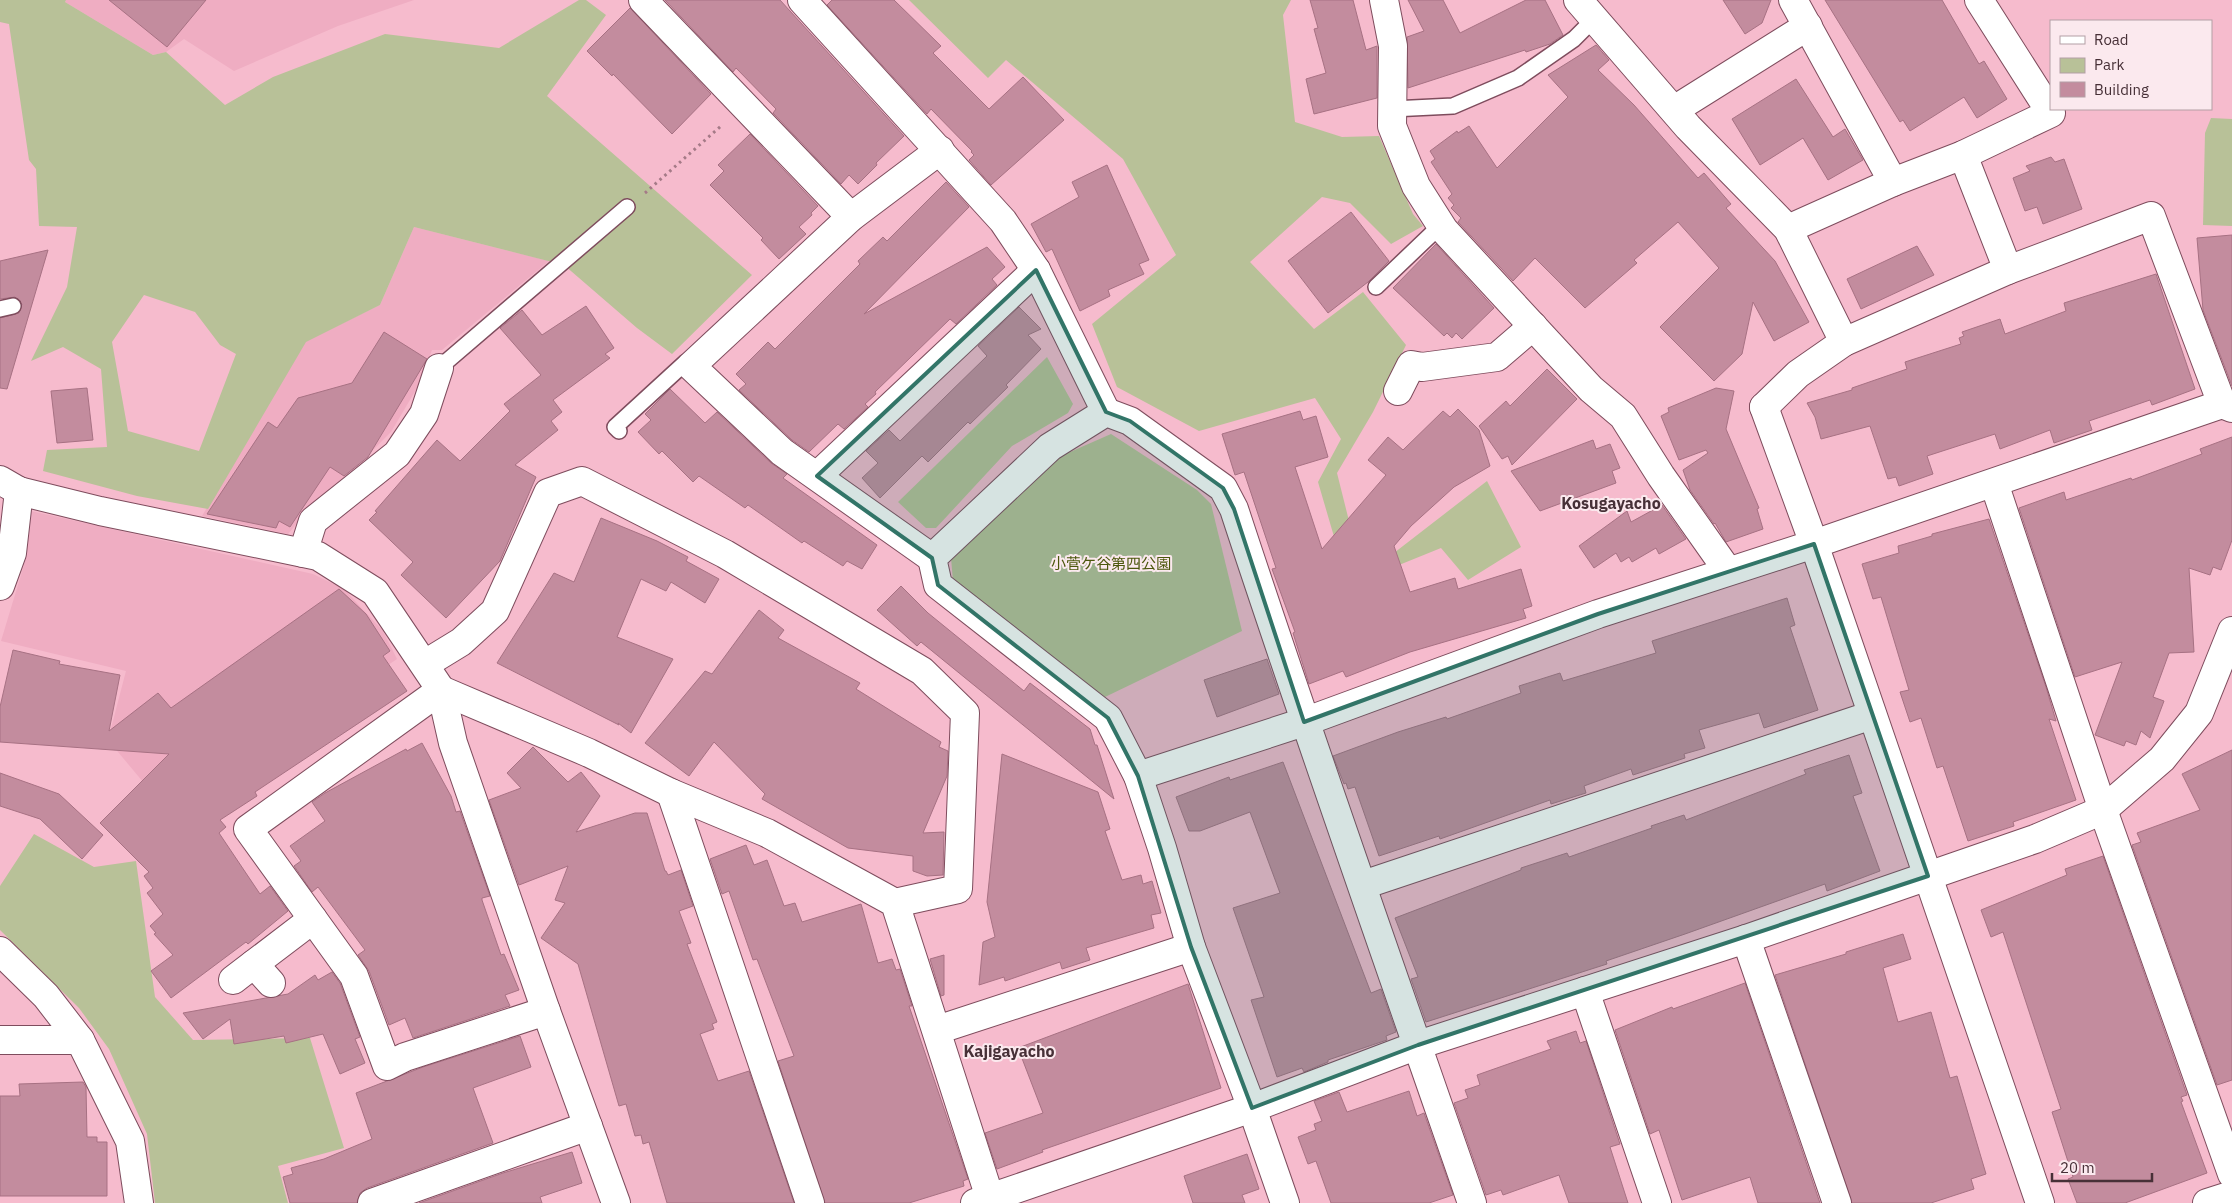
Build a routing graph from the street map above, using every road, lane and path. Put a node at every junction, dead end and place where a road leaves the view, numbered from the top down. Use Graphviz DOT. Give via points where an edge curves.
graph roads {
  1 [pos="643,0"];
  2 [pos="802,0"];
  3 [pos="1384,0"];
  4 [pos="1793,0"];
  5 [pos="1979,0"];
  6 [pos="1586,5"];
  7 [pos="1808,26"];
  8 [pos="744,105"];
  9 [pos="1392,109"];
  10 [pos="1674,110"];
  11 [pos="940,150"];
  12 [pos="1963,155"];
  13 [pos="1894,182"];
  14 [pos="627,207"];
  15 [pos="852,217"];
  16 [pos="1441,225"];
  17 [pos="1788,229"];
  18 [pos="1036,270"];
  19 [pos="2008,270"];
  20 [pos="1376,287"];
  21 [pos="1533,326"];
  22 [pos="1844,342"];
  23 [pos="691,366"];
  24 [pos="439,368"];
  25 [pos="1398,391"];
  26 [pos="2227,406"];
  27 [pos="1106,412"];
  28 [pos="619,431"];
  29 [pos="817,476"];
  30 [pos="1994,483"];
  31 [pos="10,485"];
  32 [pos="1814,544"];
  33 [pos="303,553"];
  34 [pos="932,558"];
  35 [pos="1728,571"];
  36 [pos="0,586"];
  37 [pos="2232,631"];
  38 [pos="425,664"];
  39 [pos="2226,671"];
  40 [pos="441,690"];
  41 [pos="1872,715"];
  42 [pos="1304,722"];
  43 [pos="1138,776"];
  44 [pos="671,793"];
  45 [pos="2103,810"];
  46 [pos="1928,876"];
  47 [pos="1363,885"];
  48 [pos="895,903"];
  49 [pos="313,919"];
  50 [pos="1746,939"];
  51 [pos="1191,947"];
  52 [pos="0,951"];
  53 [pos="253,976"];
  54 [pos="1585,992"];
  55 [pos="546,1011"];
  56 [pos="937,1030"];
  57 [pos="0,1040"];
  58 [pos="80,1040"];
  59 [pos="1418,1045"];
  60 [pos="1252,1108"];
  61 [pos="588,1126"];
  62 [pos="2232,1174"];
  63 [pos="2232,1195"];
  64 [pos="982,1200"];
  65 [pos="140,1203"];
  66 [pos="372,1203"];
  67 [pos="616,1203"];
  68 [pos="810,1203"];
  69 [pos="1285,1203"];
  70 [pos="1472,1203"];
  71 [pos="1657,1203"];
  72 [pos="1837,1203"];
  73 [pos="2040,1203"];
  74 [pos="2207,1203"];
  1 -- 8 [label="street"];
  2 -- 11 [label="street"];
  3 -- 9 [label="street" via="1393,46"];
  4 -- 7 [label="street"];
  5 -- 12 [label="street" via="2051,113"];
  6 -- 9 [label="lane" via="1574,40 1518,78 1453,106"];
  6 -- 10 [label="street"];
  7 -- 10 [label="street"];
  7 -- 13 [label="street"];
  8 -- 14 [label="path"];
  8 -- 15 [label="street"];
  9 -- 16 [label="street" via="1392,126 1416,186"];
  10 -- 17 [label="street"];
  11 -- 15 [label="street"];
  11 -- 18 [label="street" via="1003,221"];
  12 -- 13 [label="street"];
  12 -- 19 [label="street"];
  13 -- 17 [label="street"];
  14 -- 24 [label="lane"];
  15 -- 23 [label="street"];
  16 -- 20 [label="lane"];
  16 -- 21 [label="street"];
  17 -- 22 [label="street"];
  18 -- 27 [label="street"];
  18 -- 29 [label="street"];
  19 -- 22 [label="street"];
  19 -- 26 [label="street" via="2152,216"];
  21 -- 25 [label="street" via="1497,357 1422,367 1411,364"];
  21 -- 35 [label="street" via="1590,389 1622,416"];
  22 -- 32 [label="street" via="1798,374 1764,407"];
  23 -- 28 [label="lane" via="686,362 615,427"];
  23 -- 29 [label="street" via="782,452"];
  24 -- 33 [label="street" via="424,414 397,454 313,520"];
  26 -- 30 [label="street"];
  27 -- 34 [label="street" via="1050,447"];
  27 -- 42 [label="street" via="1130,421 1223,488 1234,509"];
  29 -- 34 [label="street"];
  30 -- 32 [label="street"];
  30 -- 45 [label="street"];
  31 -- 33 [label="street" via="100,511"];
  31 -- 36 [label="street" via="12,553"];
  32 -- 35 [label="street"];
  32 -- 41 [label="street"];
  33 -- 38 [label="street" via="318,556 375,592"];
  34 -- 43 [label="street" via="938,585 1108,718"];
  35 -- 42 [label="street" via="1598,614"];
  37 -- 39 [label="street"];
  38 -- 40 [label="street"];
  38 -- 48 [label="street" via="461,642 495,611 548,493 582,480 725,554 922,671 965,713 958,890"];
  39 -- 45 [label="street" via="2199,713 2162,759"];
  40 -- 44 [label="street" via="589,753"];
  40 -- 49 [label="street" via="248,829"];
  40 -- 55 [label="street" via="453,743"];
  41 -- 46 [label="street"];
  41 -- 47 [label="street"];
  42 -- 43 [label="street"];
  42 -- 47 [label="street"];
  43 -- 51 [label="street"];
  44 -- 48 [label="street" via="767,834"];
  44 -- 68 [label="street"];
  45 -- 46 [label="street" via="2035,839"];
  45 -- 62 [label="street"];
  46 -- 50 [label="street"];
  46 -- 73 [label="street"];
  47 -- 59 [label="street"];
  48 -- 56 [label="street"];
  49 -- 53 [label="street"];
  49 -- 55 [label="street" via="354,976 387,1066 405,1057"];
  50 -- 54 [label="street"];
  50 -- 72 [label="street"];
  51 -- 56 [label="street"];
  51 -- 60 [label="street"];
  52 -- 58 [label="street" via="46,996"];
  54 -- 59 [label="street"];
  54 -- 71 [label="street"];
  55 -- 61 [label="street"];
  56 -- 64 [label="street"];
  57 -- 58 [label="street"];
  58 -- 65 [label="street" via="130,1141"];
  59 -- 60 [label="street"];
  59 -- 70 [label="street"];
  60 -- 64 [label="street"];
  60 -- 69 [label="street"];
  61 -- 66 [label="street"];
  61 -- 67 [label="street"];
  63 -- 74 [label="street"];
}
